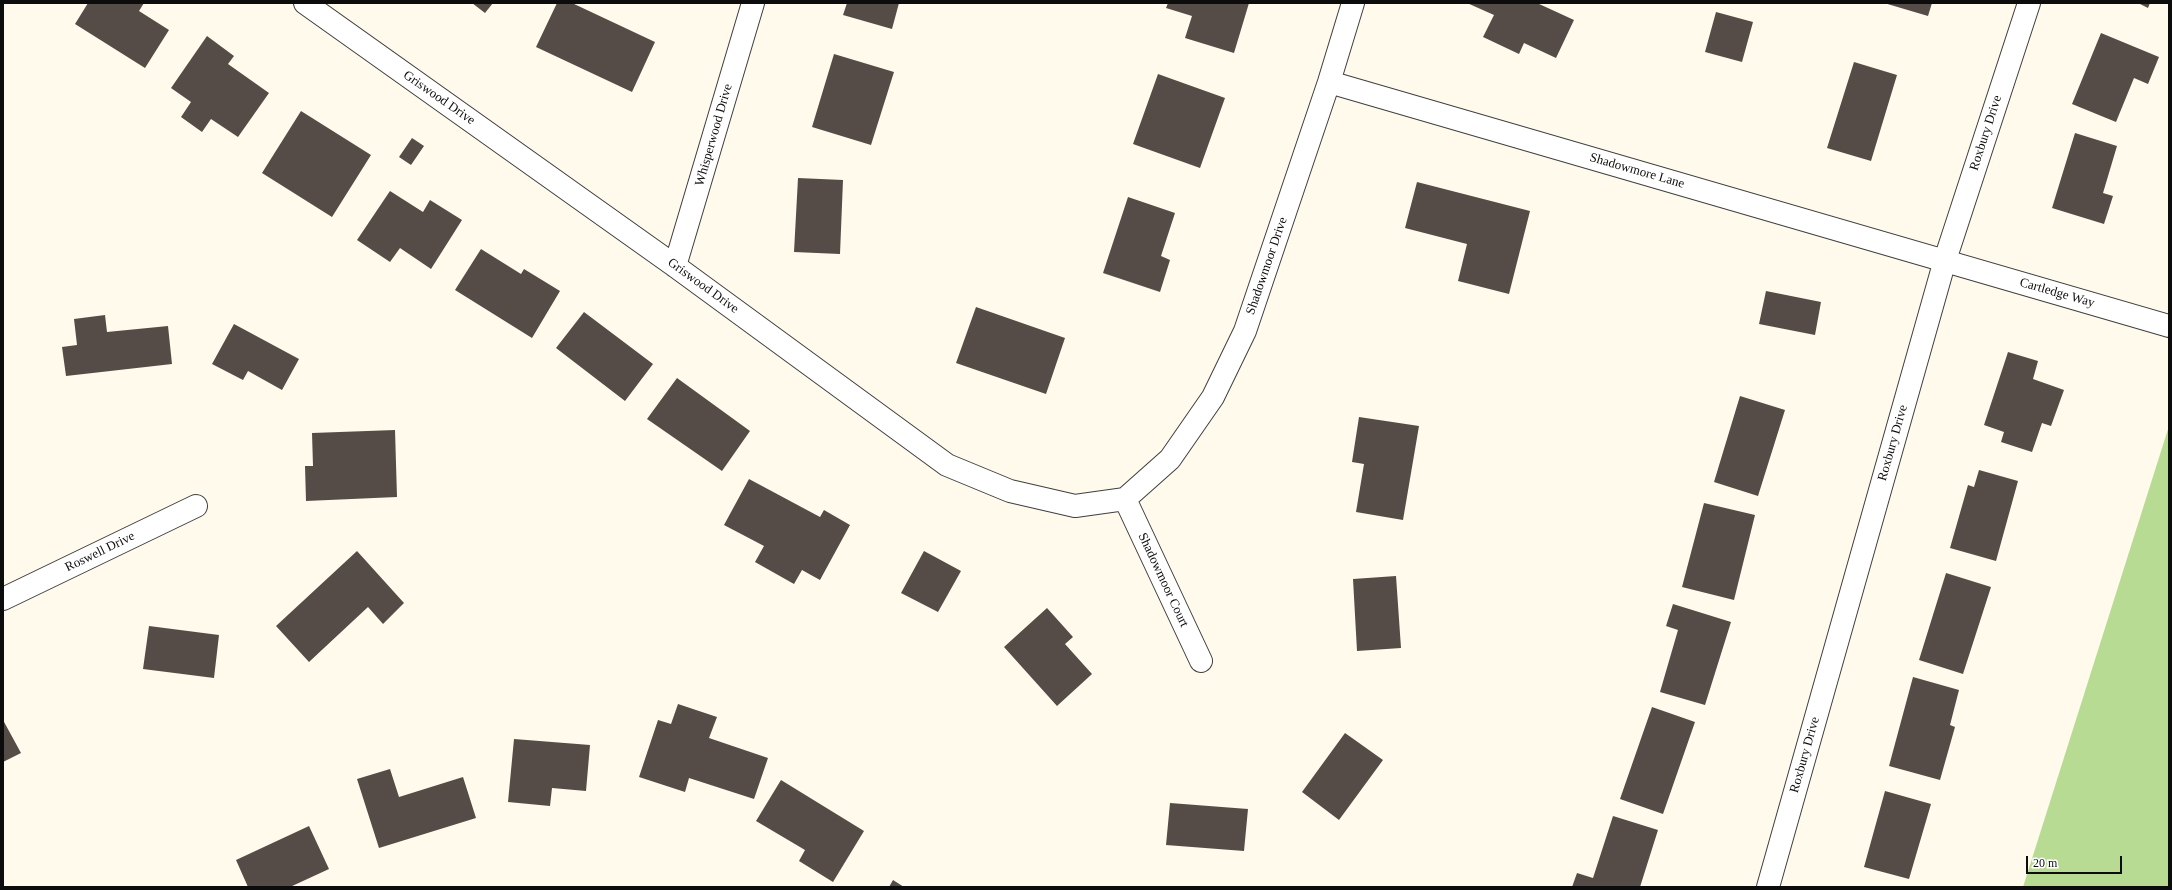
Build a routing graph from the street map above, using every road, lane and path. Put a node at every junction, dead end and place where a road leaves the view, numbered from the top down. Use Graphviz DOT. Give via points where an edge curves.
graph roads {
  1 [pos="305,3"];
  2 [pos="753,3"];
  3 [pos="1353,3"];
  4 [pos="2029,3"];
  5 [pos="1329,82"];
  6 [pos="1945,260"];
  7 [pos="675,266"];
  8 [pos="2169,326"];
  9 [pos="1125,499"];
  10 [pos="196,506"];
  11 [pos="3,599"];
  12 [pos="1201,661"];
  13 [pos="1768,887"];
  1 -- 7 [label="street, Griswood Drive"];
  2 -- 7 [label="street, Whisperwood Drive"];
  3 -- 5 [label="street, Shadowmoor Drive"];
  4 -- 6 [label="street, Roxbury Drive"];
  5 -- 6 [label="street, Shadowmore Lane"];
  5 -- 9 [label="street, Shadowmoor Drive" via="1245,331 1213,398 1170,459"];
  6 -- 8 [label="street, Cartledge Way"];
  6 -- 13 [label="street, Roxbury Drive"];
  7 -- 9 [label="street, Griswood Drive" via="947,465 1010,491 1075,506"];
  9 -- 12 [label="street, Shadowmoor Court"];
  10 -- 11 [label="street, Roswell Drive"];
}
